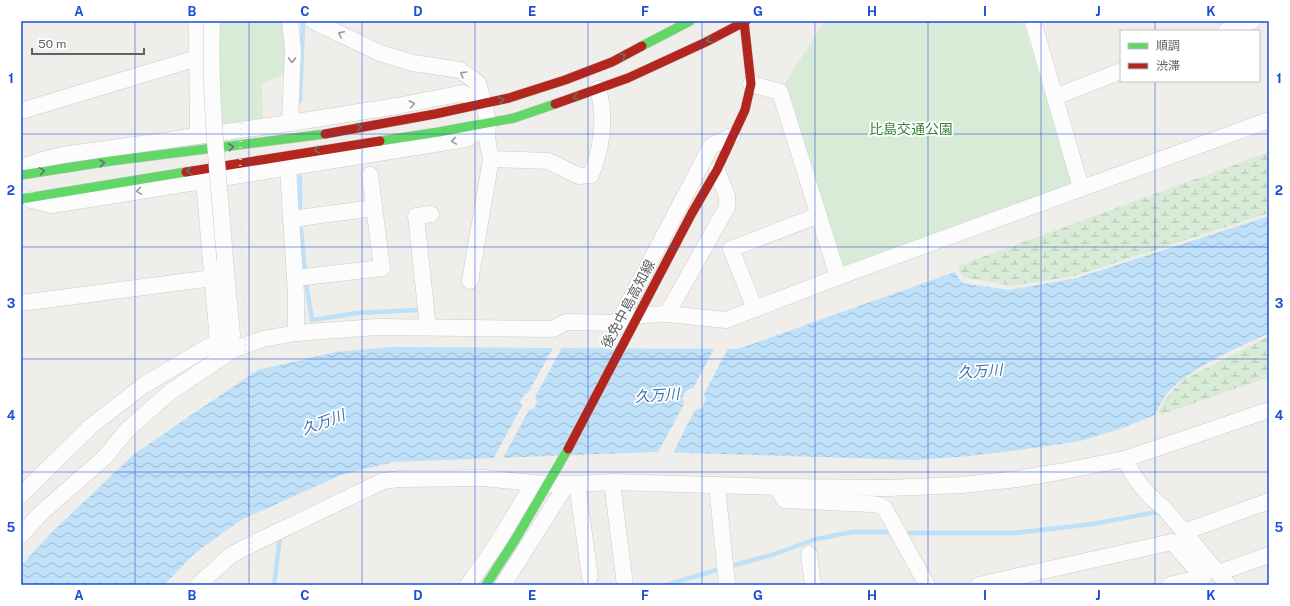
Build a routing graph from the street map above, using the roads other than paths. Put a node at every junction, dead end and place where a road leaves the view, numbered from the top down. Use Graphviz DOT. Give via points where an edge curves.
graph roads {
  1 [pos="197,21"];
  2 [pos="212,21"];
  3 [pos="290,21"];
  4 [pos="313,21"];
  5 [pos="690,21"];
  6 [pos="744,21"];
  7 [pos="1033,21"];
  8 [pos="1252,21"];
  9 [pos="1229,30"];
  10 [pos="196,58"];
  11 [pos="1120,71"];
  12 [pos="751,84"];
  13 [pos="598,89"];
  14 [pos="1055,97"];
  15 [pos="484,104"];
  16 [pos="21,111"];
  17 [pos="1269,120"];
  18 [pos="290,123"];
  19 [pos="488,123"];
  20 [pos="198,136"];
  21 [pos="732,136"];
  22 [pos="491,159"];
  23 [pos="21,167"];
  24 [pos="288,169"];
  25 [pos="717,170"];
  26 [pos="21,175"];
  27 [pos="370,175"];
  28 [pos="204,181"];
  29 [pos="1081,188"];
  30 [pos="22,198"];
  31 [pos="374,208"];
  32 [pos="431,214"];
  33 [pos="819,216"];
  34 [pos="291,219"];
  35 [pos="838,277"];
  36 [pos="213,278"];
  37 [pos="295,278"];
  38 [pos="470,281"];
  39 [pos="21,303"];
  40 [pos="755,309"];
  41 [pos="667,314"];
  42 [pos="618,323"];
  43 [pos="428,328"];
  44 [pos="296,333"];
  45 [pos="218,341"];
  46 [pos="1269,410"];
  47 [pos="1125,459"];
  48 [pos="542,480"];
  49 [pos="612,482"];
  50 [pos="572,484"];
  51 [pos="717,485"];
  52 [pos="777,487"];
  53 [pos="21,495"];
  54 [pos="1269,501"];
  55 [pos="41,513"];
  56 [pos="21,522"];
  57 [pos="1184,532"];
  58 [pos="21,535"];
  59 [pos="809,554"];
  60 [pos="1269,555"];
  61 [pos="590,577"];
  62 [pos="1223,579"];
  63 [pos="922,584"];
  64 [pos="1177,584"];
  65 [pos="198,585"];
  66 [pos="468,585"];
  67 [pos="486,585"];
  68 [pos="503,585"];
  69 [pos="626,585"];
  70 [pos="727,585"];
  71 [pos="813,585"];
  72 [pos="979,585"];
  1 -- 10 [label="street"];
  2 -- 45 [label="street, bridge" via="215,135 232,335"];
  3 -- 18 [label="street, one-way" via="293,49"];
  15 -- 4 [label="street, one-way" via="478,83 460,70 413,63 380,53"];
  15 -- 5 [label="street, one-way" via="565,80 612,62"];
  6 -- 12 [label="street, 後免中島高知線"];
  6 -- 13 [label="street, one-way" via="683,53"];
  7 -- 14 [label="street"];
  8 -- 9 [label="street"];
  10 -- 16 [label="street"];
  10 -- 20 [label="street"];
  11 -- 14 [label="street"];
  12 -- 21 [label="street, 後免中島高知線" via="745,110"];
  12 -- 33 [label="street" via="780,92"];
  13 -- 19 [label="street, one-way" via="514,118"];
  13 -- 22 [label="street" via="602,106 601,146 591,175 579,176 548,161"];
  14 -- 29 [label="street"];
  18 -- 15 [label="street, one-way" via="463,93"];
  15 -- 19 [label="street"];
  26 -- 15 [label="street, one-way" via="307,137"];
  17 -- 29 [label="street"];
  18 -- 20 [label="street"];
  19 -- 22 [label="street" via="487,139"];
  19 -- 24 [label="street, one-way" via="466,139"];
  19 -- 30 [label="street, one-way"];
  20 -- 23 [label="street" via="63,155"];
  21 -- 25 [label="street, 後免中島高知線"];
  21 -- 42 [label="street" via="711,146"];
  22 -- 38 [label="street"];
  24 -- 28 [label="street"];
  24 -- 34 [label="street"];
  25 -- 41 [label="street" via="727,196 727,207"];
  25 -- 67 [label="street, 後免中島高知線, bridge" via="560,465"];
  27 -- 31 [label="street"];
  28 -- 30 [label="street, one-way" via="52,205"];
  28 -- 36 [label="street"];
  29 -- 35 [label="street"];
  31 -- 34 [label="street"];
  31 -- 37 [label="street" via="382,268"];
  32 -- 43 [label="street" via="416,216 428,266"];
  33 -- 35 [label="street"];
  33 -- 40 [label="street" via="731,249"];
  34 -- 37 [label="street"];
  35 -- 40 [label="street"];
  36 -- 39 [label="street"];
  36 -- 45 [label="street"];
  37 -- 44 [label="street"];
  40 -- 41 [label="street" via="726,320"];
  41 -- 42 [label="street" via="643,315"];
  42 -- 43 [label="street" via="566,322 553,329"];
  43 -- 44 [label="street" via="377,326"];
  44 -- 55 [label="street" via="263,339 234,349 170,392 126,431 105,457"];
  45 -- 53 [label="street" via="144,385 91,426"];
  46 -- 47 [label="street"];
  47 -- 52 [label="street" via="1017,479 962,485 889,488"];
  47 -- 57 [label="street" via="1153,500 1164,508"];
  48 -- 50 [label="street"];
  48 -- 65 [label="street" via="484,478 383,481 231,555"];
  48 -- 66 [label="street"];
  49 -- 50 [label="street"];
  49 -- 51 [label="street"];
  49 -- 69 [label="street"];
  50 -- 61 [label="street"];
  50 -- 68 [label="street"];
  51 -- 52 [label="street"];
  51 -- 70 [label="street"];
  52 -- 63 [label="street" via="784,500 879,505 885,509"];
  54 -- 57 [label="street"];
  55 -- 56 [label="street"];
  55 -- 58 [label="street"];
  57 -- 62 [label="street"];
  59 -- 71 [label="street"];
  60 -- 62 [label="street"];
  64 -- 72 [label="street" via="1203,577 1172,542"];
}
